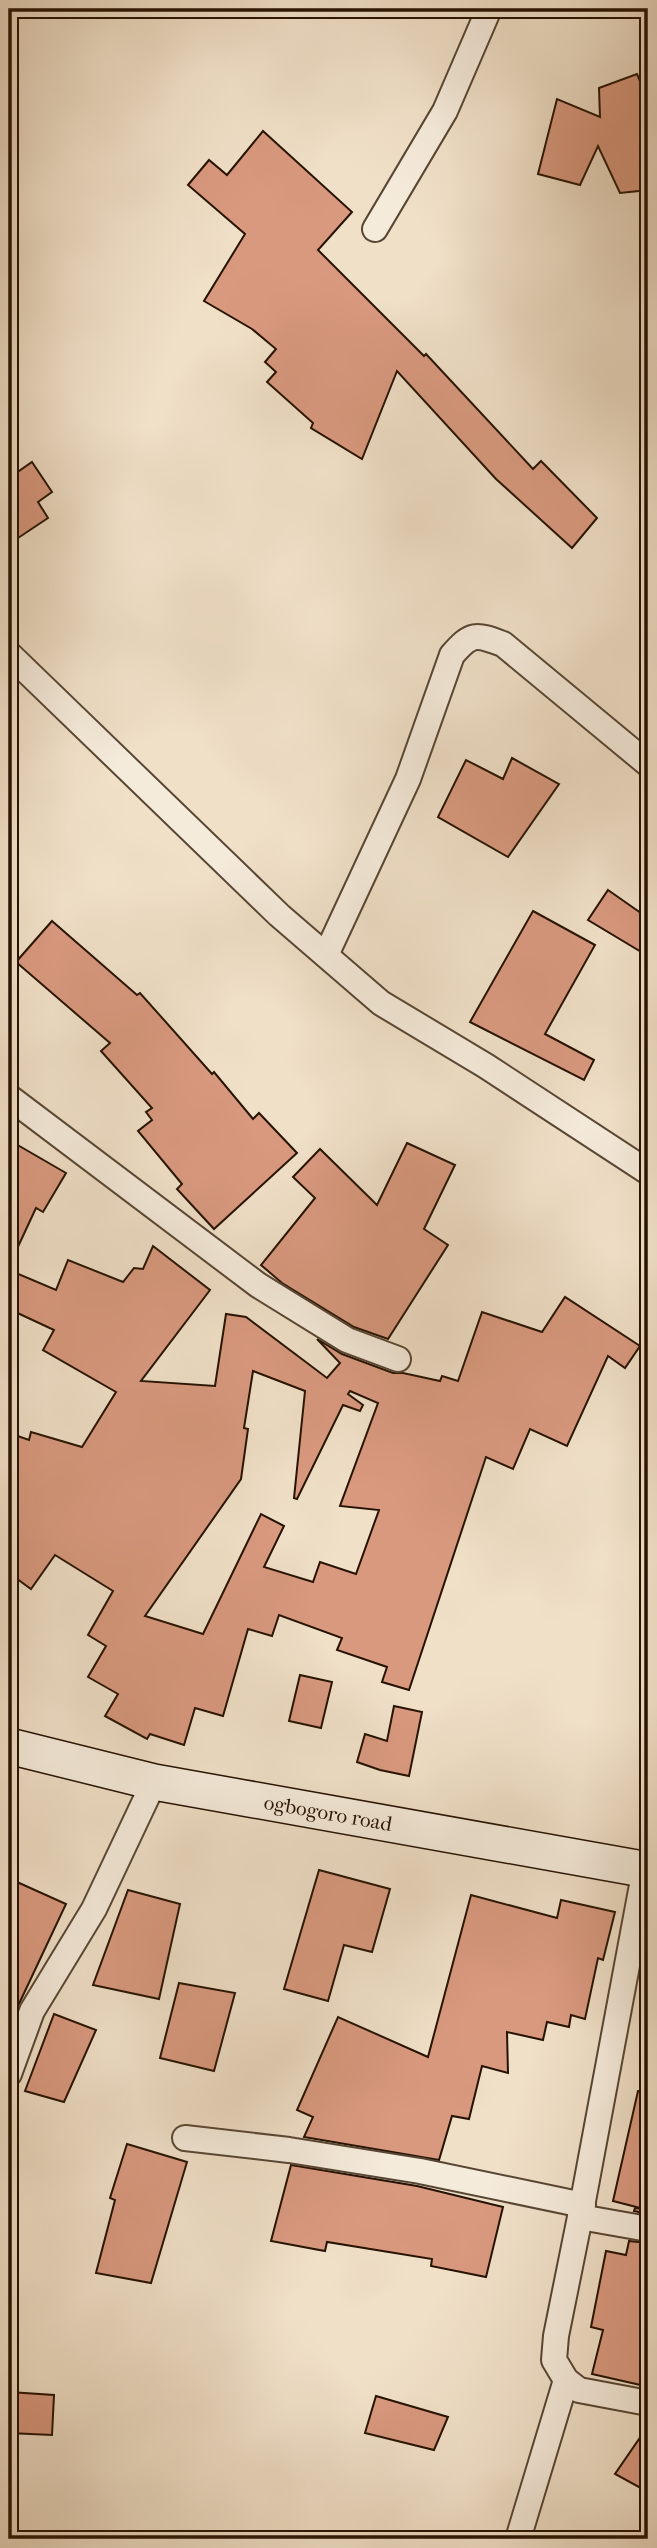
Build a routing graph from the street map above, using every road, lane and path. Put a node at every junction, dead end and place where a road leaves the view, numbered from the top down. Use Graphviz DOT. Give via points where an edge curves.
graph roads {
  1 [pos="489,9"];
  2 [pos="375,229"];
  3 [pos="9,654"];
  4 [pos="648,764"];
  5 [pos="326,955"];
  6 [pos="9,1097"];
  7 [pos="648,1172"];
  8 [pos="398,1359"];
  9 [pos="9,1746"];
  10 [pos="153,1782"];
  11 [pos="647,1869"];
  12 [pos="9,2074"];
  13 [pos="185,2138"];
  14 [pos="582,2211"];
  15 [pos="648,2229"];
  16 [pos="566,2380"];
  17 [pos="648,2403"];
  18 [pos="518,2539"];
  1 -- 2 [label="street" via="445,111"];
  3 -- 5 [label="street"];
  4 -- 5 [label="street" via="503,644 479,635 467,639 452,654 408,779"];
  5 -- 7 [label="street" via="381,1003"];
  6 -- 8 [label="street" via="258,1285 347,1340"];
  9 -- 10 [label="street, ogbogoro road"];
  10 -- 11 [label="street, ogbogoro road"];
  10 -- 12 [label="street" via="94,1909 32,2011"];
  11 -- 14 [label="street"];
  13 -- 14 [label="street" via="419,2171"];
  14 -- 15 [label="street"];
  14 -- 16 [label="street" via="556,2336 554,2360"];
  16 -- 17 [label="street" via="579,2390"];
  16 -- 18 [label="street"];
}
